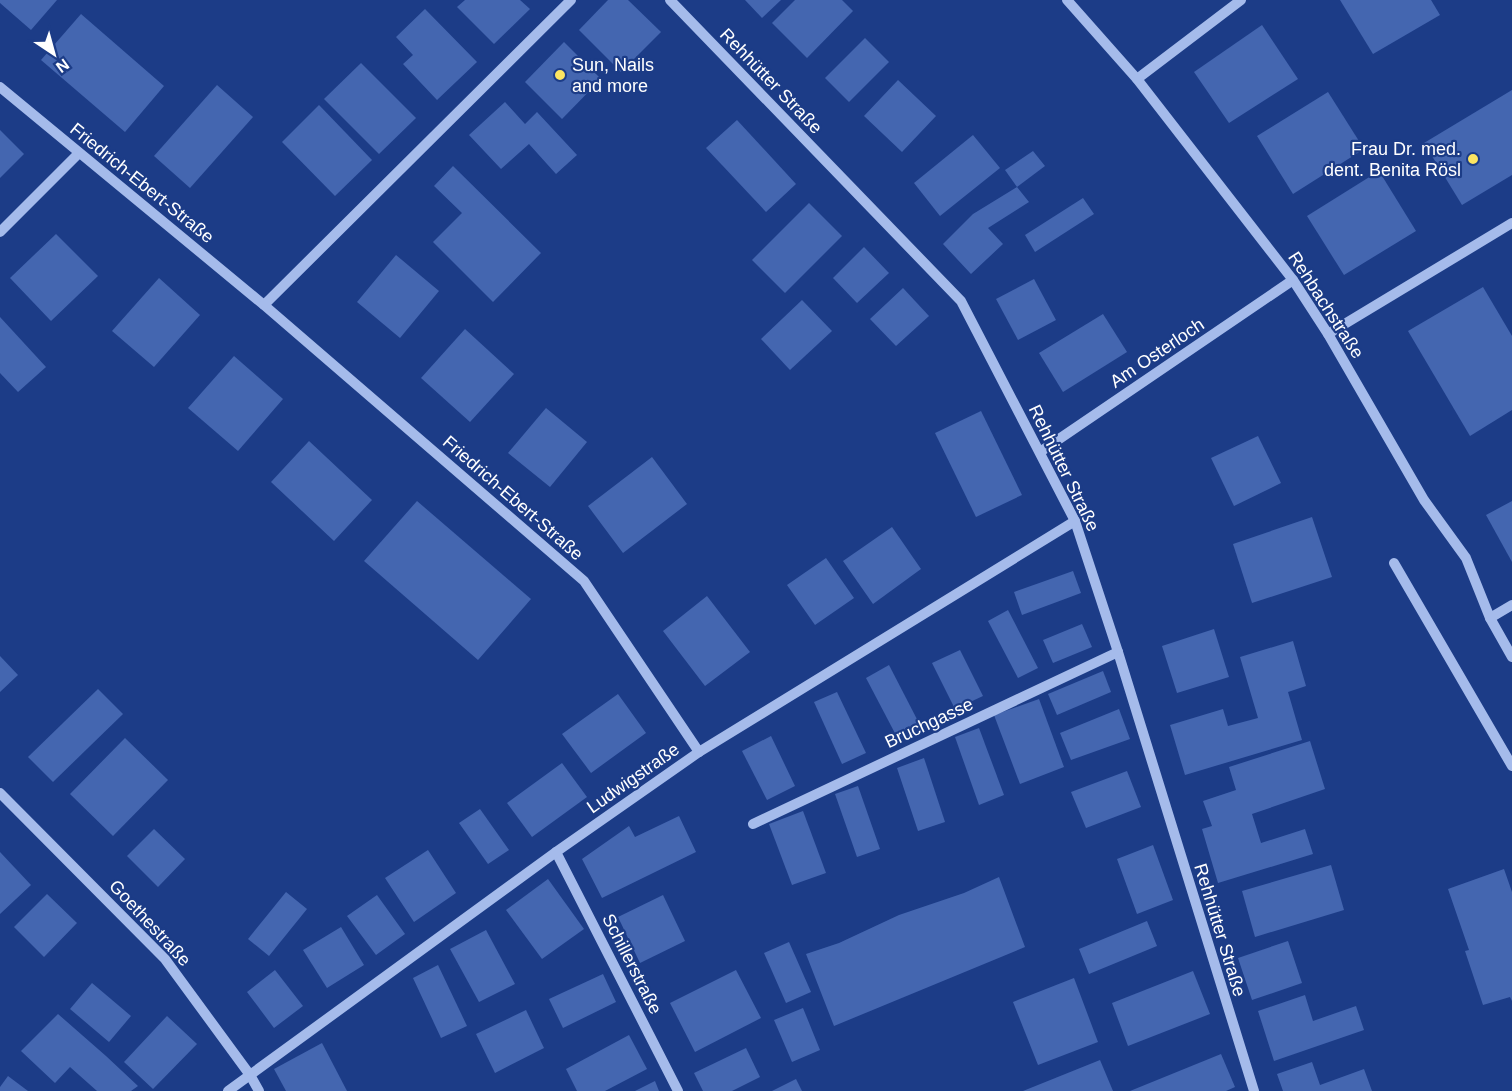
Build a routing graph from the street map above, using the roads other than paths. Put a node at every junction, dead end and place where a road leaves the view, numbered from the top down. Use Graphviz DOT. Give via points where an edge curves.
graph roads {
  1 [pos="571,0"];
  2 [pos="670,0"];
  3 [pos="1068,0"];
  4 [pos="1241,0"];
  5 [pos="1137,79"];
  6 [pos="0,87"];
  7 [pos="79,153"];
  8 [pos="1512,223"];
  9 [pos="0,232"];
  10 [pos="1293,280"];
  11 [pos="264,305"];
  12 [pos="1328,334"];
  13 [pos="1040,452"];
  14 [pos="1075,521"];
  15 [pos="1394,563"];
  16 [pos="1512,605"];
  17 [pos="1490,618"];
  18 [pos="1118,652"];
  19 [pos="1512,657"];
  20 [pos="699,752"];
  21 [pos="1512,766"];
  22 [pos="0,793"];
  23 [pos="753,824"];
  24 [pos="556,852"];
  25 [pos="250,1075"];
  26 [pos="228,1091"];
  27 [pos="259,1091"];
  28 [pos="678,1091"];
  29 [pos="1254,1091"];
  1 -- 11 [label="street"];
  2 -- 13 [label="street, Rehhütter Straße" via="961,301"];
  3 -- 5 [label="street, Rehbachstraße"];
  4 -- 5 [label="street"];
  5 -- 10 [label="street, Rehbachstraße"];
  6 -- 7 [label="street, Friedrich-Ebert-Straße"];
  7 -- 9 [label="street"];
  7 -- 11 [label="street, Friedrich-Ebert-Straße"];
  8 -- 12 [label="street"];
  10 -- 12 [label="street, Rehbachstraße"];
  10 -- 13 [label="street, Am Osterloch"];
  11 -- 20 [label="street, Friedrich-Ebert-Straße" via="584,581"];
  12 -- 17 [label="street, Rehbachstraße" via="1424,500 1466,558"];
  13 -- 14 [label="street, Rehhütter Straße"];
  14 -- 18 [label="street, Rehhütter Straße"];
  14 -- 20 [label="street, Ludwigstraße"];
  15 -- 21 [label="street"];
  16 -- 17 [label="street"];
  17 -- 19 [label="street, Rehbachstraße"];
  18 -- 23 [label="street, Bruchgasse"];
  18 -- 29 [label="street, Rehhütter Straße"];
  20 -- 24 [label="street, Ludwigstraße"];
  22 -- 25 [label="street, Goethestraße" via="165,959"];
  24 -- 25 [label="street, Ludwigstraße"];
  24 -- 28 [label="street, Schillerstraße"];
  25 -- 26 [label="street, Ludwigstraße"];
  25 -- 27 [label="street, Goethestraße"];
}
